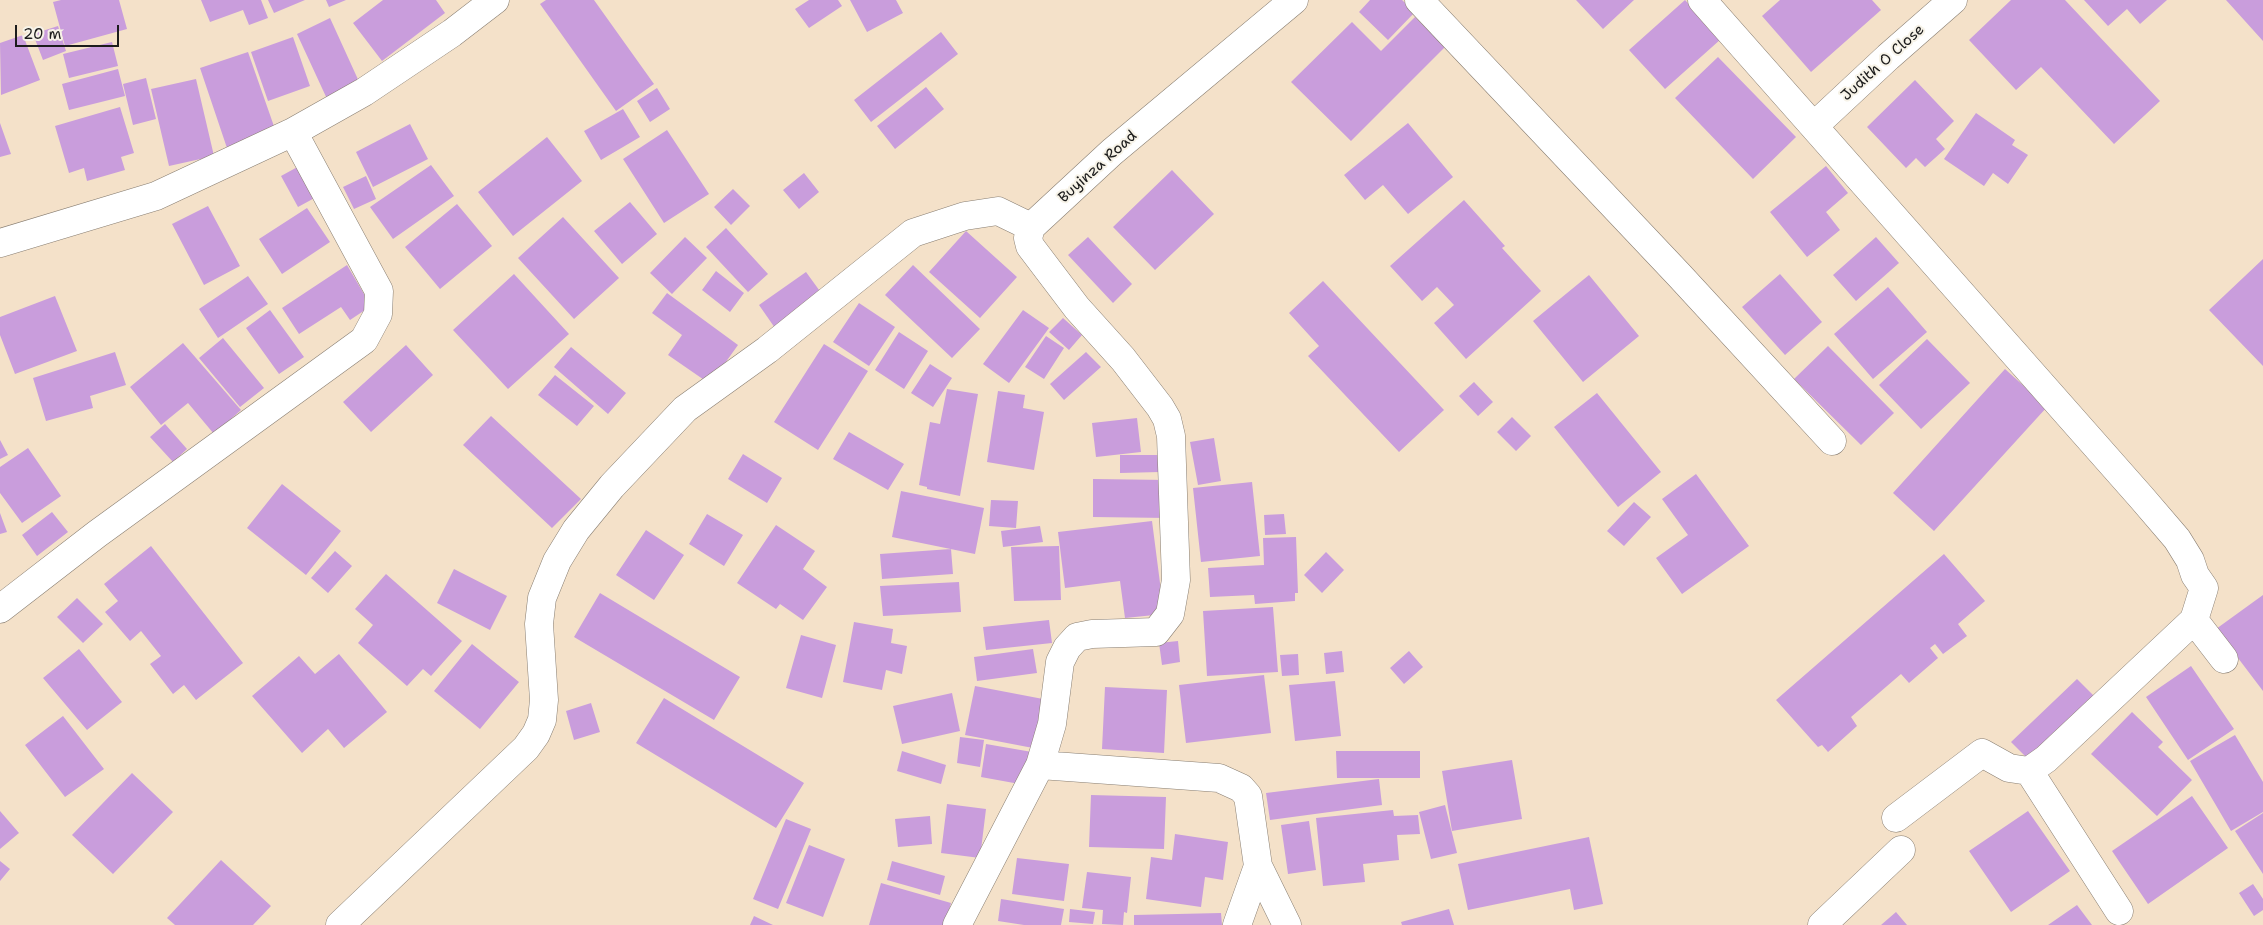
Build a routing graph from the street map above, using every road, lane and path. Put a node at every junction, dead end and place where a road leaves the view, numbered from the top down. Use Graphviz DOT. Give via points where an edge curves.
graph roads {
  1 [pos="495,0"];
  2 [pos="1294,0"];
  3 [pos="1419,0"];
  4 [pos="1702,0"];
  5 [pos="1954,0"];
  6 [pos="1814,126"];
  7 [pos="293,132"];
  8 [pos="1031,227"];
  9 [pos="0,243"];
  10 [pos="1832,441"];
  11 [pos="0,609"];
  12 [pos="2194,620"];
  13 [pos="2224,659"];
  14 [pos="1040,766"];
  15 [pos="2029,771"];
  16 [pos="1896,818"];
  17 [pos="1902,850"];
  18 [pos="1258,866"];
  19 [pos="2119,911"];
  20 [pos="340,925"];
  21 [pos="957,925"];
  22 [pos="1237,925"];
  23 [pos="1287,925"];
  24 [pos="1822,925"];
  1 -- 7 [label="street" via="364,92"];
  2 -- 8 [label="street, Buyinza Road" via="1112,152"];
  3 -- 10 [label="street"];
  4 -- 6 [label="street"];
  5 -- 6 [label="street, Judith O Close"];
  6 -- 12 [label="street" via="2177,539 2204,588"];
  7 -- 9 [label="street" via="156,196"];
  7 -- 11 [label="street" via="379,291 378,314 364,340 97,534"];
  8 -- 14 [label="street" via="1030,246 1168,419 1176,580 1170,614 1156,632 1092,634 1077,637 1067,648 1060,662 1052,724"];
  8 -- 20 [label="street" via="998,211 965,216 913,233 767,350 685,409 612,486 576,530 557,562 542,598 540,624 544,700 542,720 536,734 526,748"];
  12 -- 13 [label="street"];
  12 -- 15 [label="street" via="2046,759"];
  14 -- 18 [label="street" via="1219,778 1234,784 1248,796"];
  14 -- 21 [label="street"];
  15 -- 16 [label="street" via="2009,768 1982,753"];
  15 -- 19 [label="street"];
  17 -- 24 [label="street"];
  18 -- 22 [label="street"];
  18 -- 23 [label="street"];
}
